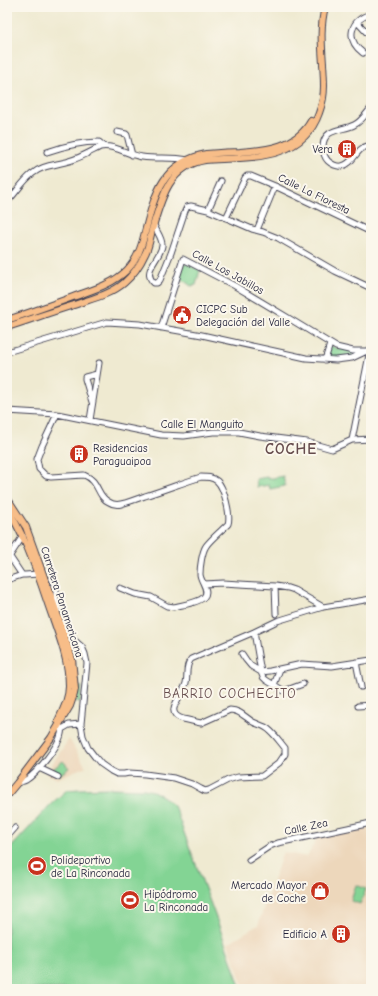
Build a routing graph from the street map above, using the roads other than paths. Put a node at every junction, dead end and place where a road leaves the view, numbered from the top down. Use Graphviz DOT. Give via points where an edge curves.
graph roads {
  1 [pos="321,7"];
  2 [pos="324,7"];
  3 [pos="371,14"];
  4 [pos="357,22"];
  5 [pos="371,37"];
  6 [pos="363,53"];
  7 [pos="371,108"];
  8 [pos="117,132"];
  9 [pos="371,145"];
  10 [pos="104,146"];
  11 [pos="47,152"];
  12 [pos="132,155"];
  13 [pos="188,160"];
  14 [pos="221,181"];
  15 [pos="275,186"];
  16 [pos="7,202"];
  17 [pos="208,210"];
  18 [pos="226,218"];
  19 [pos="154,225"];
  20 [pos="257,230"];
  21 [pos="371,232"];
  22 [pos="371,288"];
  23 [pos="7,320"];
  24 [pos="7,327"];
  25 [pos="162,328"];
  26 [pos="330,344"];
  27 [pos="370,350"];
  28 [pos="7,352"];
  29 [pos="325,360"];
  30 [pos="99,363"];
  31 [pos="97,374"];
  32 [pos="92,404"];
  33 [pos="7,411"];
  34 [pos="57,414"];
  35 [pos="90,420"];
  36 [pos="371,439"];
  37 [pos="352,440"];
  38 [pos="7,498"];
  39 [pos="7,508"];
  40 [pos="23,536"];
  41 [pos="8,558"];
  42 [pos="38,574"];
  43 [pos="22,575"];
  44 [pos="52,579"];
  45 [pos="7,580"];
  46 [pos="204,584"];
  47 [pos="275,586"];
  48 [pos="120,588"];
  49 [pos="54,599"];
  50 [pos="371,599"];
  51 [pos="324,607"];
  52 [pos="276,614"];
  53 [pos="254,632"];
  54 [pos="242,654"];
  55 [pos="371,660"];
  56 [pos="356,662"];
  57 [pos="280,669"];
  58 [pos="261,672"];
  59 [pos="303,684"];
  60 [pos="274,685"];
  61 [pos="361,687"];
  62 [pos="371,705"];
  63 [pos="358,706"];
  64 [pos="81,724"];
  65 [pos="60,727"];
  66 [pos="39,768"];
  67 [pos="58,777"];
  68 [pos="17,783"];
  69 [pos="7,789"];
  70 [pos="7,795"];
  71 [pos="371,823"];
  72 [pos="15,828"];
  73 [pos="7,837"];
  74 [pos="249,860"];
  1 -- 13 [label="main road" via="318,21 321,88 315,112 307,128 278,147 206,154"];
  2 -- 19 [label="main road" via="324,89 320,110 310,132 297,143 278,152 254,157 205,160 187,166 166,189"];
  3 -- 4 [label="street"];
  4 -- 5 [label="street"];
  4 -- 6 [label="street" via="353,26 352,37"];
  7 -- 9 [label="street" via="354,125 330,133 323,148 327,160 339,166 347,164 361,149"];
  8 -- 12 [label="street" via="127,135"];
  10 -- 11 [label="street" via="99,142 89,142"];
  10 -- 12 [label="street"];
  10 -- 16 [label="street" via="70,161 36,171"];
  12 -- 13 [label="street"];
  13 -- 23 [label="main road" via="174,168 161,185 137,255 120,276 98,288"];
  14 -- 17 [label="street"];
  15 -- 18 [label="street, Calle La Floresta" via="247,176"];
  15 -- 20 [label="street"];
  15 -- 21 [label="street, Calle La Floresta"];
  17 -- 18 [label="street"];
  17 -- 19 [label="street" via="187,207 171,253 157,283 150,280 149,275 162,245"];
  18 -- 20 [label="street"];
  19 -- 24 [label="main road" via="146,253 138,267 118,288 93,299"];
  20 -- 22 [label="street" via="278,238 335,271"];
  25 -- 26 [label="street, Calle Los Jabillos" via="183,259 234,286"];
  25 -- 28 [label="street" via="107,322"];
  25 -- 29 [label="street"];
  26 -- 27 [label="street, Calle Los Jabillos" via="353,351"];
  26 -- 29 [label="street"];
  27 -- 29 [label="street" via="352,358"];
  27 -- 37 [label="street"];
  30 -- 31 [label="street"];
  31 -- 32 [label="street"];
  31 -- 32 [label="street" via="85,377"];
  32 -- 35 [label="street"];
  33 -- 34 [label="street, Calle El Manguito"];
  34 -- 35 [label="street, Calle El Manguito"];
  34 -- 46 [label="street" via="37,459 39,469 51,477 89,477 104,499 110,503 121,504 201,477 211,477 217,481 222,489 229,520 203,552 200,576"];
  35 -- 37 [label="street, Calle El Manguito" via="161,434 184,436 238,432 332,448"];
  36 -- 37 [label="street, Calle El Manguito"];
  38 -- 49 [label="main road, Carretera Panamericana" via="26,527"];
  39 -- 40 [label="main road, Carretera Panamericana"];
  40 -- 41 [label="street"];
  40 -- 42 [label="main road, Carretera Panamericana"];
  41 -- 43 [label="street"];
  42 -- 43 [label="street"];
  42 -- 69 [label="main road, Carretera Panamericana" via="63,650 68,681 67,698 58,721"];
  43 -- 45 [label="street"];
  44 -- 49 [label="street" via="57,590"];
  46 -- 47 [label="street"];
  46 -- 48 [label="street" via="206,594 202,599 174,607"];
  47 -- 51 [label="street" via="294,590"];
  47 -- 52 [label="street"];
  49 -- 64 [label="street" via="62,623 82,647 87,663"];
  49 -- 65 [label="main road, Carretera Panamericana" via="69,650 75,682 72,701"];
  50 -- 51 [label="street"];
  51 -- 53 [label="street" via="277,621"];
  53 -- 58 [label="street"];
  53 -- 64 [label="street" via="191,659 187,665 186,683 173,710 178,717 201,723 235,710 252,722 265,726 274,734 285,751 279,763 262,776 238,777 205,790 174,778 117,774 101,764 88,748"];
  54 -- 58 [label="street" via="251,666"];
  55 -- 56 [label="street"];
  56 -- 57 [label="street" via="332,666 302,664"];
  56 -- 61 [label="street"];
  57 -- 58 [label="street"];
  57 -- 60 [label="street"];
  58 -- 60 [label="street" via="264,678"];
  59 -- 60 [label="street" via="285,691"];
  62 -- 63 [label="street"];
  64 -- 65 [label="street"];
  65 -- 66 [label="street" via="61,734 57,745"];
  65 -- 68 [label="main road, Carretera Panamericana"];
  66 -- 67 [label="street"];
  66 -- 68 [label="street" via="27,780"];
  68 -- 70 [label="main road, Carretera Panamericana"];
  71 -- 74 [label="street, Calle Zea" via="278,843"];
  72 -- 73 [label="street"];
}
